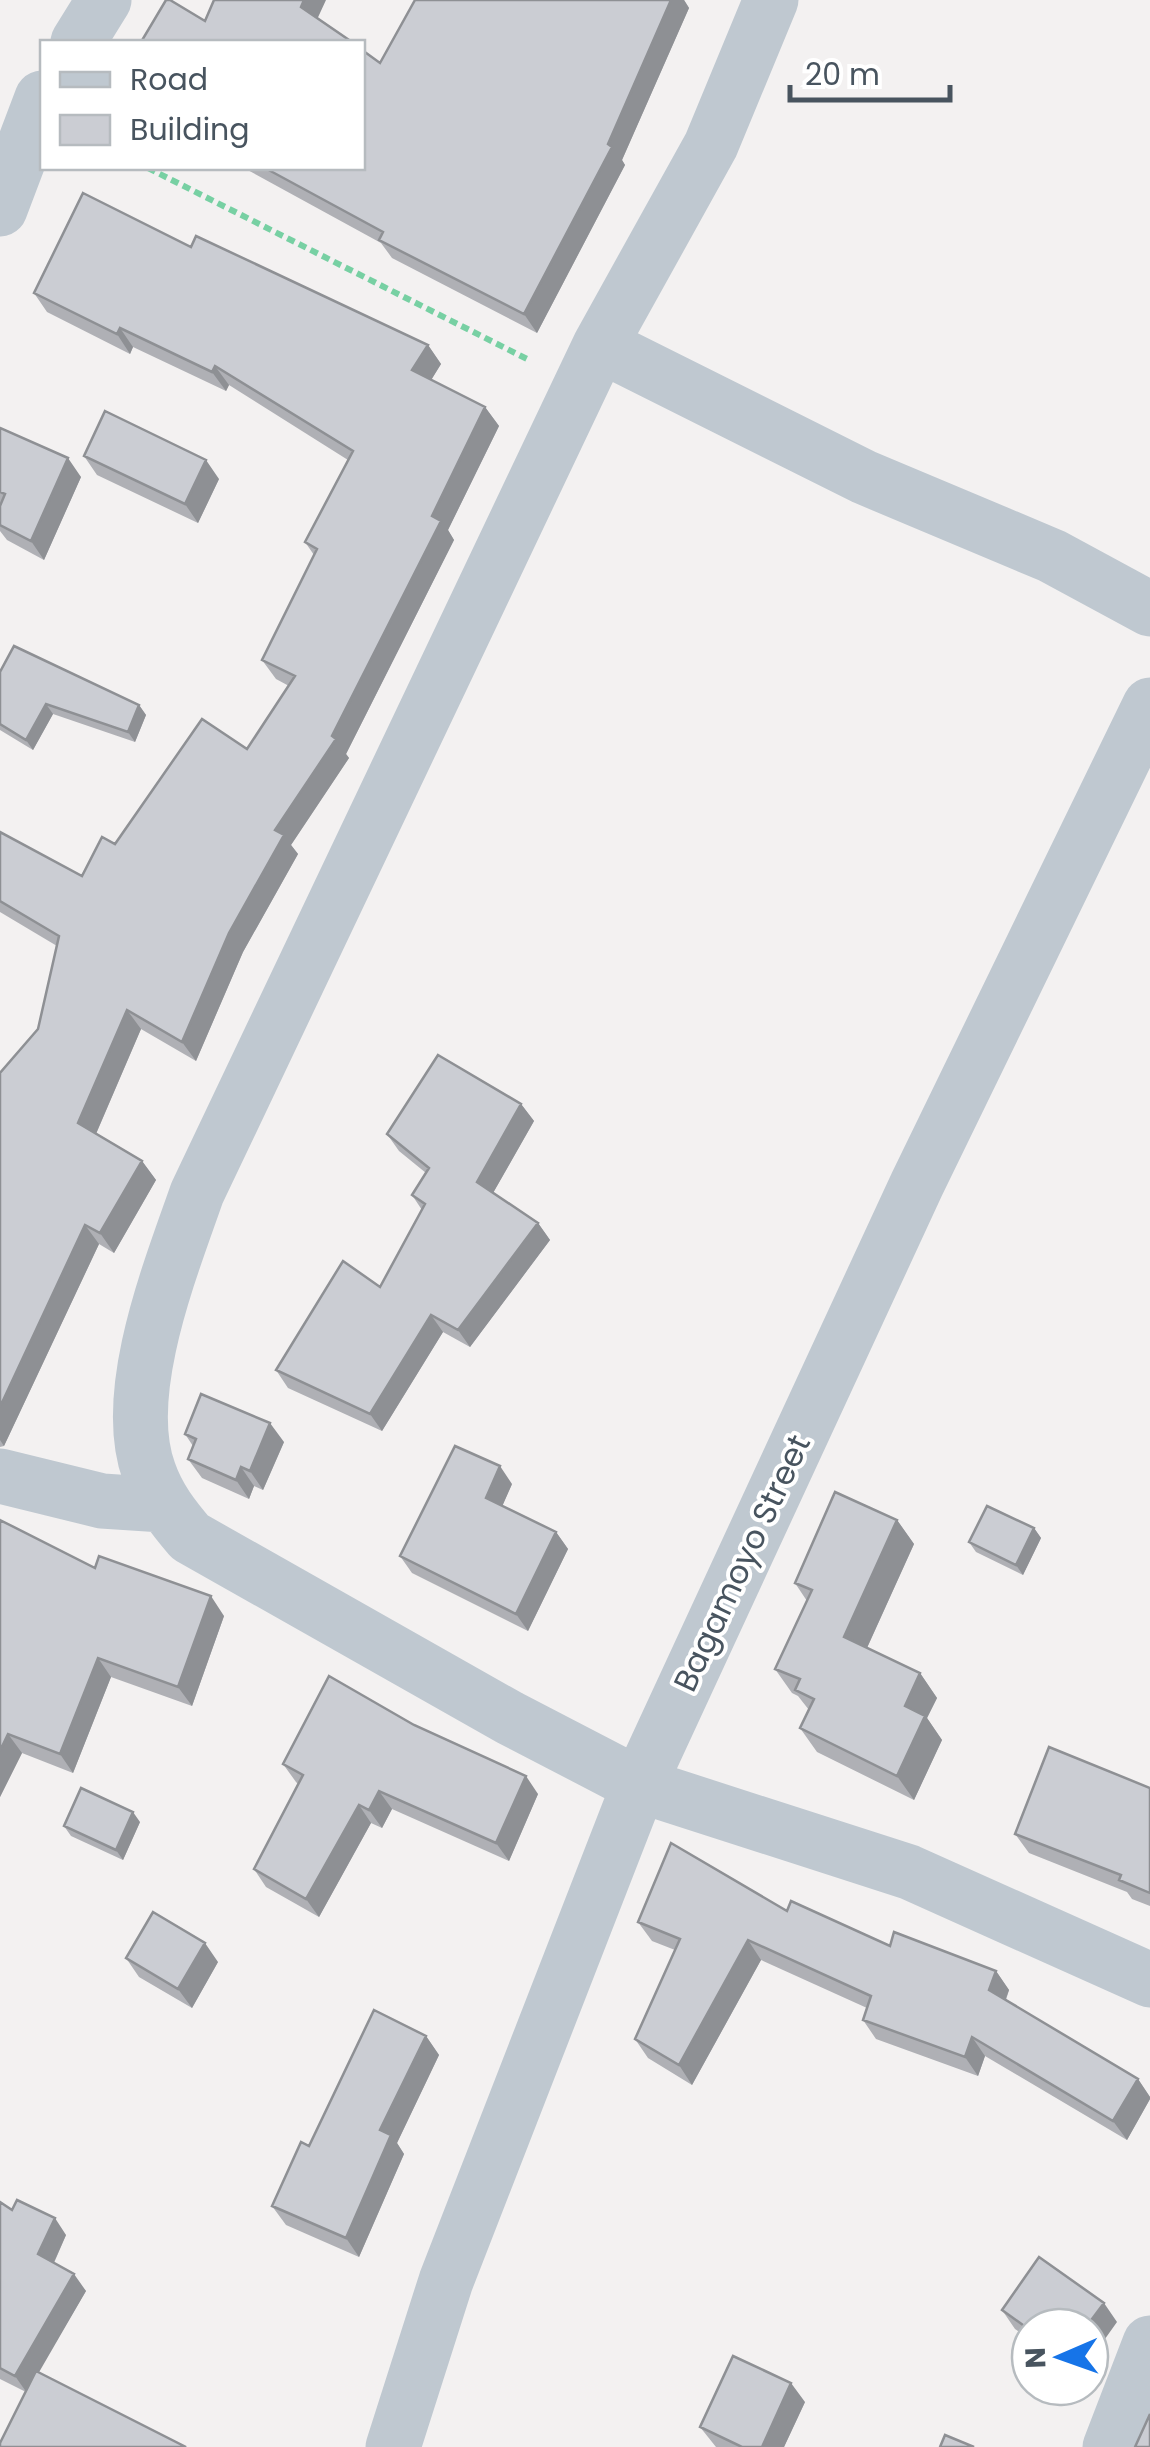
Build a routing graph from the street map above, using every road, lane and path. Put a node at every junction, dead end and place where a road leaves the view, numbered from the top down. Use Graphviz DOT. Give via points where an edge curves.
graph roads {
  1 [pos="104,0"];
  2 [pos="772,0"];
  3 [pos="79,40"];
  4 [pos="40,103"];
  5 [pos="152,170"];
  6 [pos="0,209"];
  7 [pos="591,365"];
  8 [pos="1150,610"];
  9 [pos="1150,704"];
  10 [pos="0,1476"];
  11 [pos="164,1506"];
  12 [pos="639,1784"];
  13 [pos="1150,1980"];
  14 [pos="1150,2343"];
  15 [pos="393,2447"];
  16 [pos="1110,2447"];
  1 -- 3 [label="street"];
  2 -- 7 [label="street" via="711,145"];
  4 -- 6 [label="street"];
  5 -- 7 [label="path"];
  7 -- 8 [label="street" via="1052,556"];
  7 -- 11 [label="street" via="197,1193 149,1329 142,1418 147,1468"];
  9 -- 12 [label="street, Bagamoyo Street"];
  10 -- 11 [label="street" via="102,1500"];
  11 -- 12 [label="street" via="190,1538"];
  12 -- 13 [label="street" via="908,1872"];
  12 -- 15 [label="street, Bagamoyo Street" via="446,2281"];
  14 -- 16 [label="street"];
}
